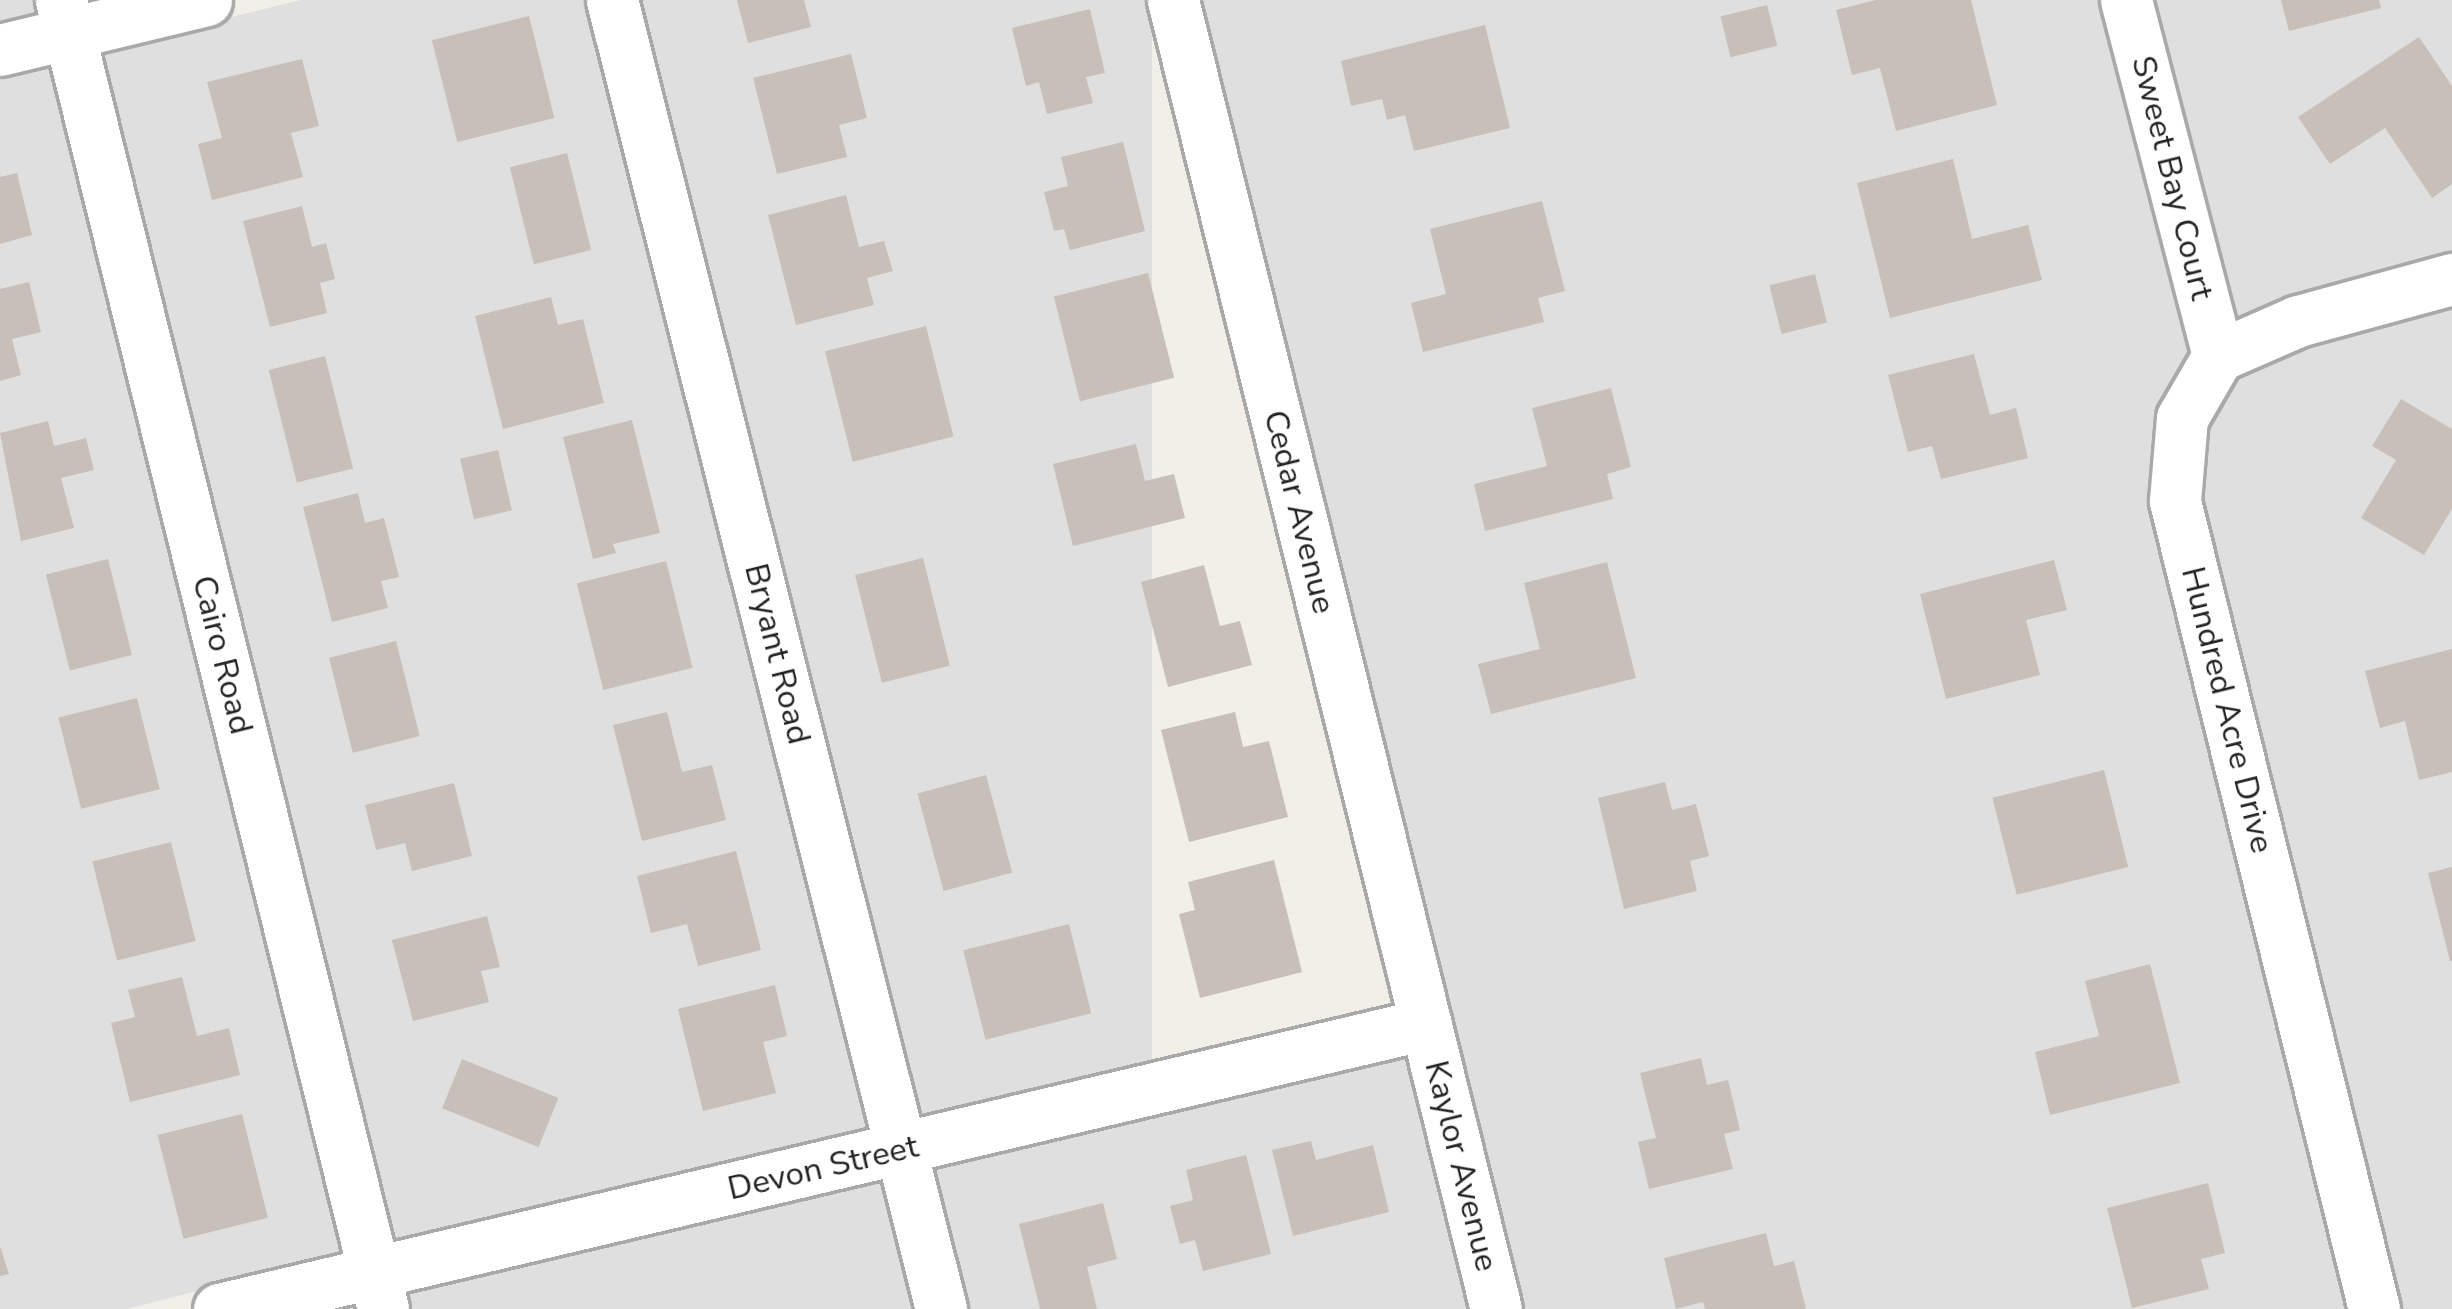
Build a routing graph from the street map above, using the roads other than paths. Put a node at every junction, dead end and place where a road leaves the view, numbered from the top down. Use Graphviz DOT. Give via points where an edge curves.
graph roads {
  1 [pos="206,0"];
  2 [pos="612,0"];
  3 [pos="1173,0"];
  4 [pos="2126,0"];
  5 [pos="65,17"];
  6 [pos="0,50"];
  7 [pos="2452,279"];
  8 [pos="2218,356"];
  9 [pos="1426,1024"];
  10 [pos="903,1150"];
  11 [pos="378,1289"];
  12 [pos="219,1309"];
  13 [pos="941,1309"];
  14 [pos="1496,1309"];
  15 [pos="2374,1309"];
  1 -- 5 [label="street"];
  2 -- 10 [label="street, Bryant Road"];
  3 -- 9 [label="street, Cedar Avenue"];
  4 -- 8 [label="street, Sweet Bay Court"];
  5 -- 6 [label="street"];
  5 -- 11 [label="street, Cairo Road"];
  7 -- 8 [label="street" via="2298,321"];
  8 -- 15 [label="street, Hundred Acre Drive" via="2182,418 2175,501"];
  9 -- 10 [label="street, Devon Street"];
  9 -- 14 [label="street, Kaylor Avenue"];
  10 -- 11 [label="street, Devon Street"];
  10 -- 13 [label="street, Bryant Road"];
  11 -- 12 [label="street, Devon Street"];
}
